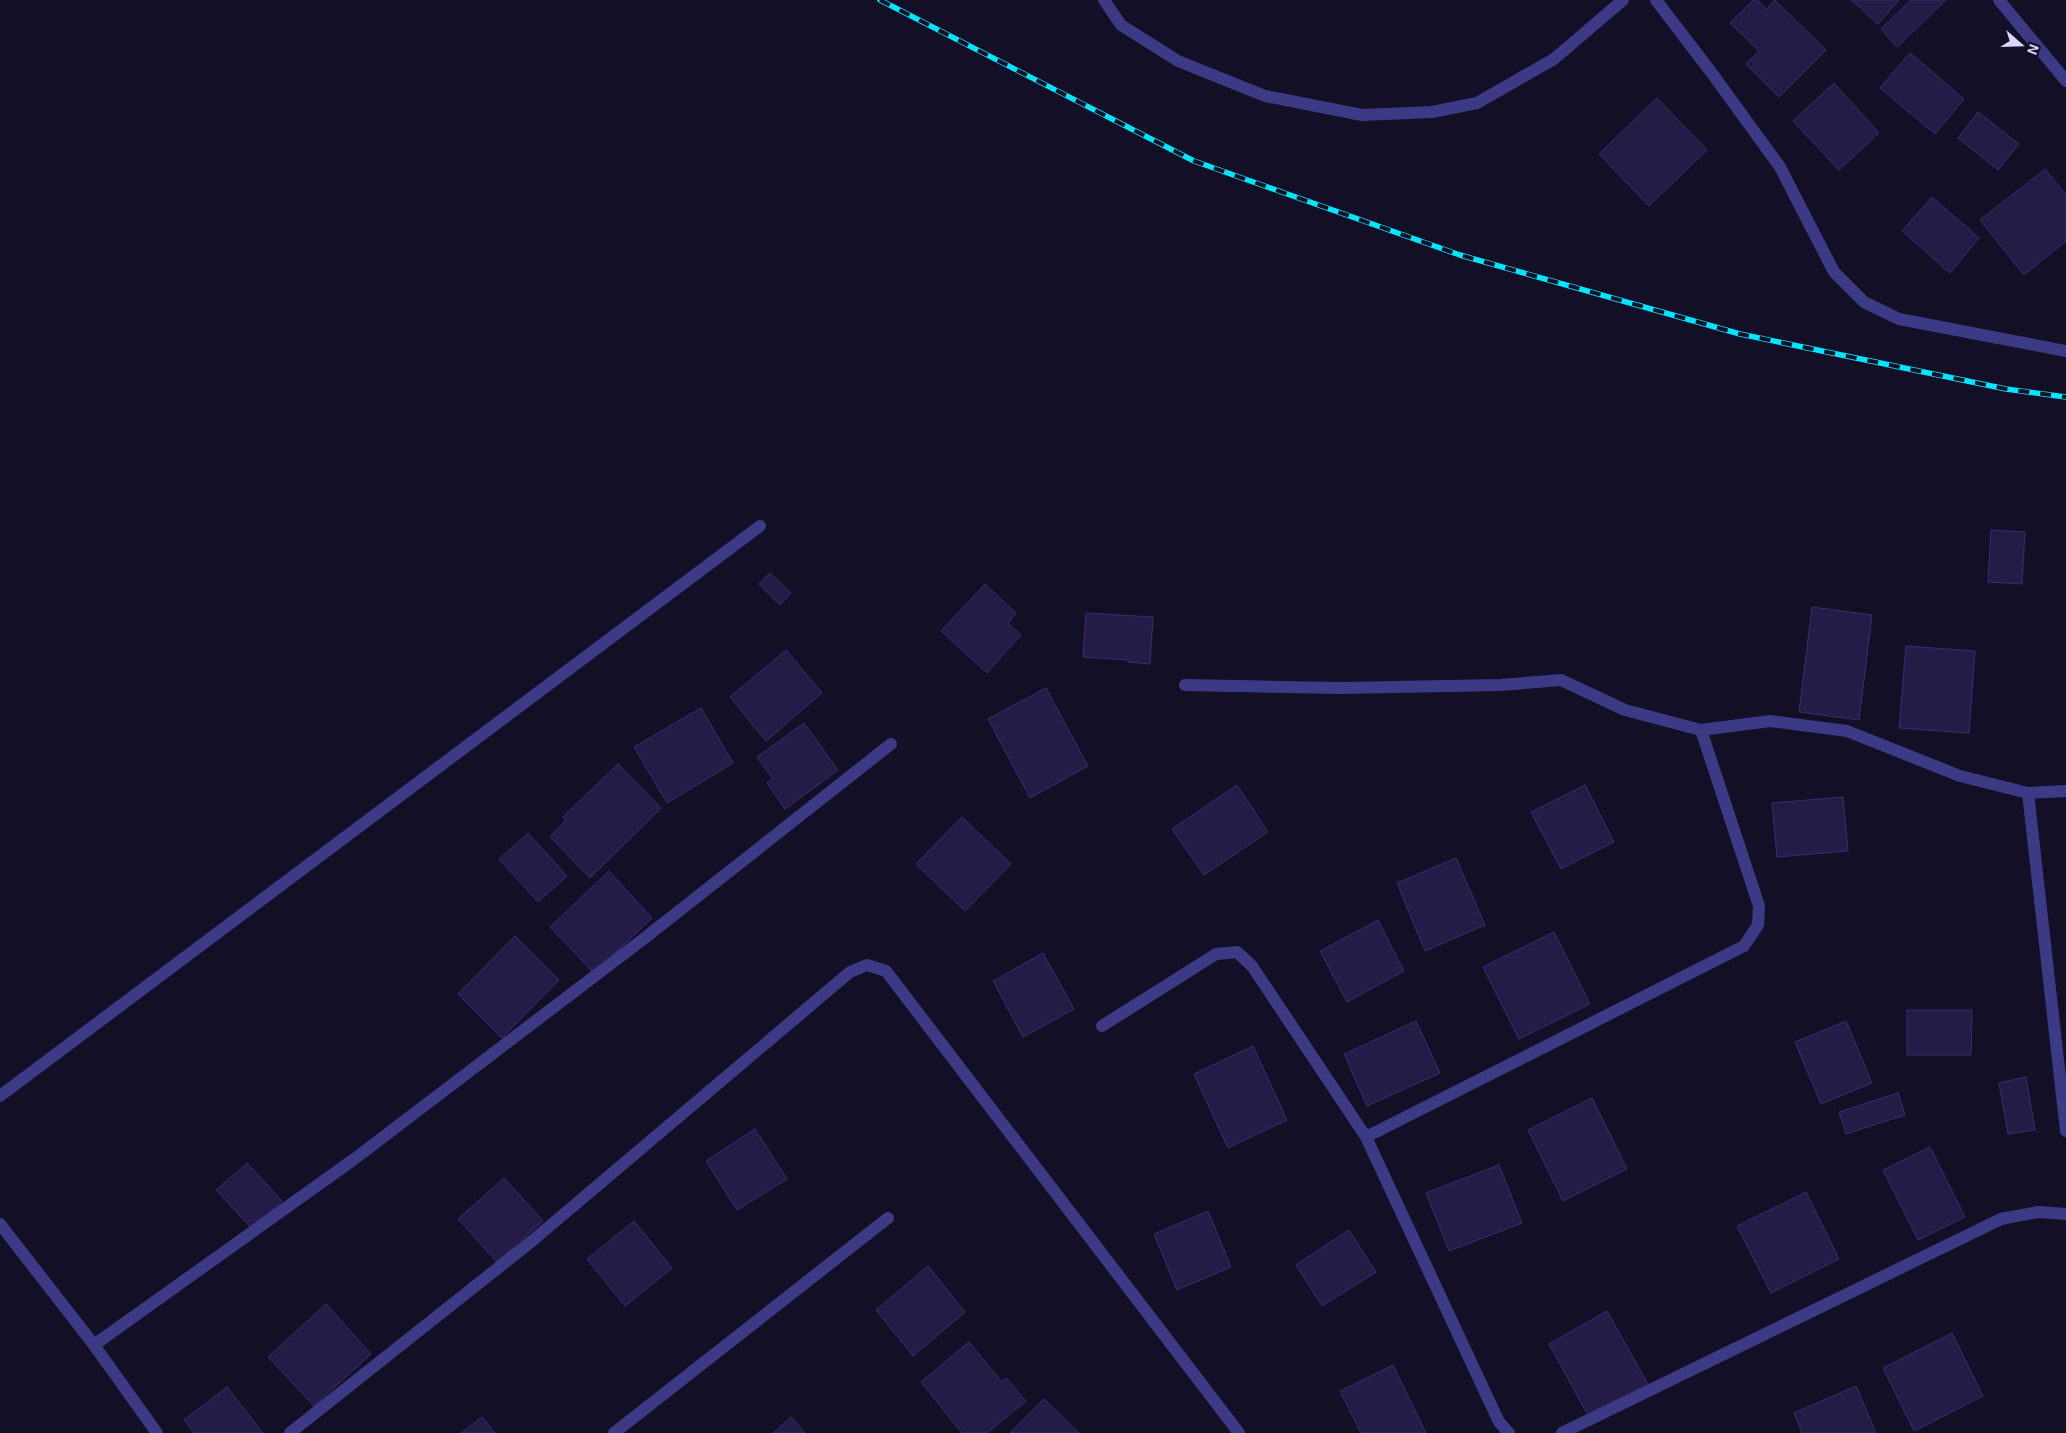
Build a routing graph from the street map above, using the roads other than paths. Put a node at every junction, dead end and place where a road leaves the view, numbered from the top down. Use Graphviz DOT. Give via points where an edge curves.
graph roads {
  1 [pos="1104,0"];
  2 [pos="1623,0"];
  3 [pos="1656,0"];
  4 [pos="1999,0"];
  5 [pos="2066,81"];
  6 [pos="2066,352"];
  7 [pos="760,526"];
  8 [pos="1185,685"];
  9 [pos="1701,730"];
  10 [pos="891,744"];
  11 [pos="2066,790"];
  12 [pos="2028,793"];
  13 [pos="1102,1026"];
  14 [pos="0,1096"];
  15 [pos="2066,1131"];
  16 [pos="1366,1136"];
  17 [pos="2066,1214"];
  18 [pos="888,1218"];
  19 [pos="0,1224"];
  20 [pos="94,1344"];
  21 [pos="157,1433"];
  22 [pos="290,1433"];
  23 [pos="614,1433"];
  24 [pos="1239,1433"];
  25 [pos="1509,1433"];
  26 [pos="1562,1433"];
  1 -- 2 [label="street" via="1122,25 1178,61 1265,96 1362,115 1432,112 1476,103 1554,59"];
  3 -- 6 [label="street" via="1780,167 1834,272 1864,302 1900,318"];
  4 -- 5 [label="street"];
  7 -- 14 [label="street"];
  8 -- 9 [label="street" via="1341,688 1502,685 1561,680 1625,710"];
  9 -- 12 [label="street" via="1770,722 1847,731 1960,776"];
  9 -- 16 [label="street" via="1759,906 1758,926 1744,946"];
  10 -- 20 [label="street" via="354,1160"];
  11 -- 12 [label="street"];
  12 -- 15 [label="street"];
  13 -- 16 [label="street" via="1216,954 1237,952 1252,966"];
  16 -- 25 [label="street" via="1498,1422"];
  17 -- 26 [label="street" via="2038,1212 2002,1219"];
  18 -- 23 [label="street"];
  19 -- 20 [label="street"];
  20 -- 21 [label="street"];
  22 -- 24 [label="street" via="532,1241 850,972 867,965 886,971"];
}
